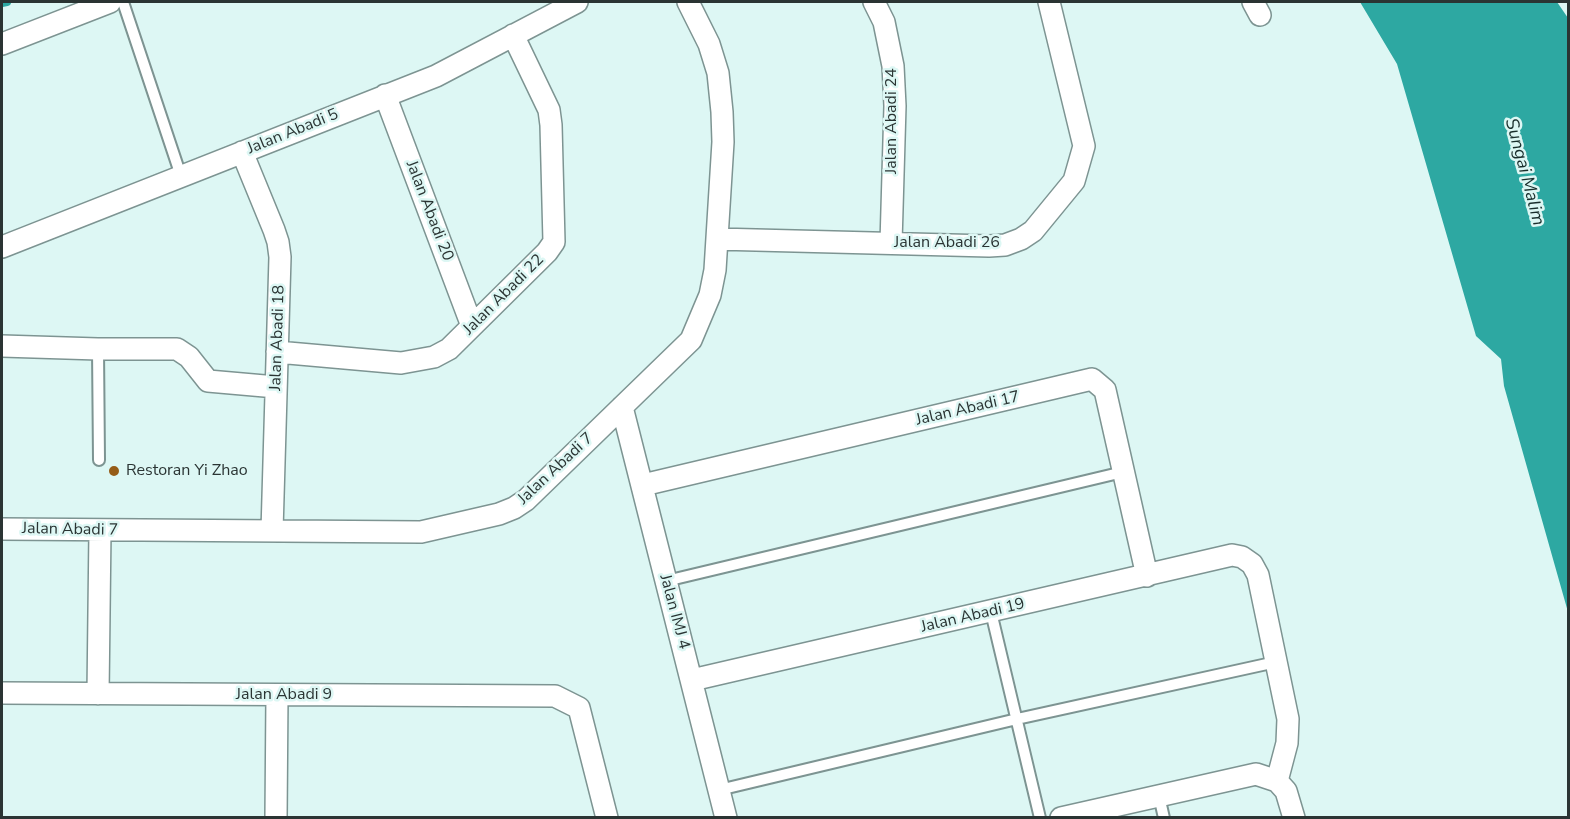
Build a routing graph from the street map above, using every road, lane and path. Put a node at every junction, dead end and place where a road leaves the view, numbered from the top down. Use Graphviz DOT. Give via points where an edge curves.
graph roads {
  1 [pos="111,2"];
  2 [pos="123,2"];
  3 [pos="577,2"];
  4 [pos="688,2"];
  5 [pos="874,2"];
  6 [pos="1049,2"];
  7 [pos="513,35"];
  8 [pos="2,44"];
  9 [pos="385,95"];
  10 [pos="242,152"];
  11 [pos="181,176"];
  12 [pos="717,239"];
  13 [pos="891,243"];
  14 [pos="2,247"];
  15 [pos="472,326"];
  16 [pos="2,346"];
  17 [pos="98,349"];
  18 [pos="277,352"];
  19 [pos="276,387"];
  20 [pos="622,407"];
  21 [pos="99,460"];
  22 [pos="1123,472"];
  23 [pos="642,485"];
  24 [pos="2,529"];
  25 [pos="100,530"];
  26 [pos="272,531"];
  27 [pos="1147,576"];
  28 [pos="666,582"];
  29 [pos="991,612"];
  30 [pos="1276,662"];
  31 [pos="692,680"];
  32 [pos="2,693"];
  33 [pos="98,694"];
  34 [pos="276,695"];
  35 [pos="1017,719"];
  36 [pos="1277,781"];
  37 [pos="719,790"];
  38 [pos="1159,796"];
  39 [pos="276,818"];
  40 [pos="607,818"];
  41 [pos="726,818"];
  42 [pos="1040,818"];
  43 [pos="1061,818"];
  44 [pos="1164,818"];
  45 [pos="1294,818"];
  1 -- 8 [label="street"];
  2 -- 11 [label="lane"];
  3 -- 7 [label="street, Jalan Abadi 5"];
  4 -- 12 [label="street, Jalan Abadi 7" via="709,44 719,83 723,142"];
  5 -- 13 [label="street, Jalan Abadi 24" via="884,22 893,66"];
  6 -- 13 [label="street, Jalan Abadi 26" via="1084,146 1074,181 1033,231 1005,245"];
  7 -- 9 [label="street, Jalan Abadi 5" via="436,76"];
  7 -- 15 [label="street, Jalan Abadi 22" via="549,110 554,242"];
  9 -- 10 [label="street, Jalan Abadi 5"];
  9 -- 15 [label="street, Jalan Abadi 20"];
  10 -- 11 [label="street, Jalan Abadi 5"];
  10 -- 18 [label="street, Jalan Abadi 18" via="278,242"];
  11 -- 14 [label="street, Jalan Abadi 5"];
  12 -- 13 [label="street, Jalan Abadi 26"];
  12 -- 20 [label="street, Jalan Abadi 7" via="710,296 691,340"];
  15 -- 18 [label="street, Jalan Abadi 22" via="449,349 418,361 401,363"];
  16 -- 17 [label="street"];
  17 -- 19 [label="street" via="177,349 189,357 208,381"];
  17 -- 21 [label="lane"];
  18 -- 19 [label="street, Jalan Abadi 18"];
  19 -- 26 [label="street, Jalan Abadi 18"];
  20 -- 23 [label="street, Jalan IMJ 4"];
  20 -- 26 [label="street, Jalan Abadi 7" via="526,500 499,514 421,531"];
  22 -- 23 [label="street, Jalan Abadi 17" via="1105,390 1092,380"];
  22 -- 27 [label="street, Jalan Abadi 17"];
  22 -- 28 [label="lane"];
  23 -- 28 [label="street, Jalan IMJ 4"];
  24 -- 25 [label="street, Jalan Abadi 7"];
  25 -- 26 [label="street, Jalan Abadi 7"];
  25 -- 33 [label="street"];
  27 -- 29 [label="street, Jalan Abadi 19"];
  27 -- 30 [label="street, Jalan Abadi 19" via="1232,555 1242,557 1258,575"];
  28 -- 31 [label="street, Jalan IMJ 4"];
  29 -- 31 [label="street, Jalan Abadi 19"];
  29 -- 35 [label="lane"];
  30 -- 35 [label="lane"];
  30 -- 36 [label="street" via="1288,719 1287,743"];
  31 -- 37 [label="street, Jalan IMJ 4"];
  32 -- 33 [label="street, Jalan Abadi 9"];
  33 -- 34 [label="street, Jalan Abadi 9"];
  34 -- 39 [label="street"];
  34 -- 40 [label="street, Jalan Abadi 9" via="555,696 579,708"];
  35 -- 37 [label="lane"];
  35 -- 42 [label="lane"];
  36 -- 38 [label="street" via="1256,774"];
  36 -- 45 [label="street" via="1286,791"];
  37 -- 41 [label="street, Jalan IMJ 4"];
  38 -- 43 [label="street"];
  38 -- 44 [label="lane"];
}
